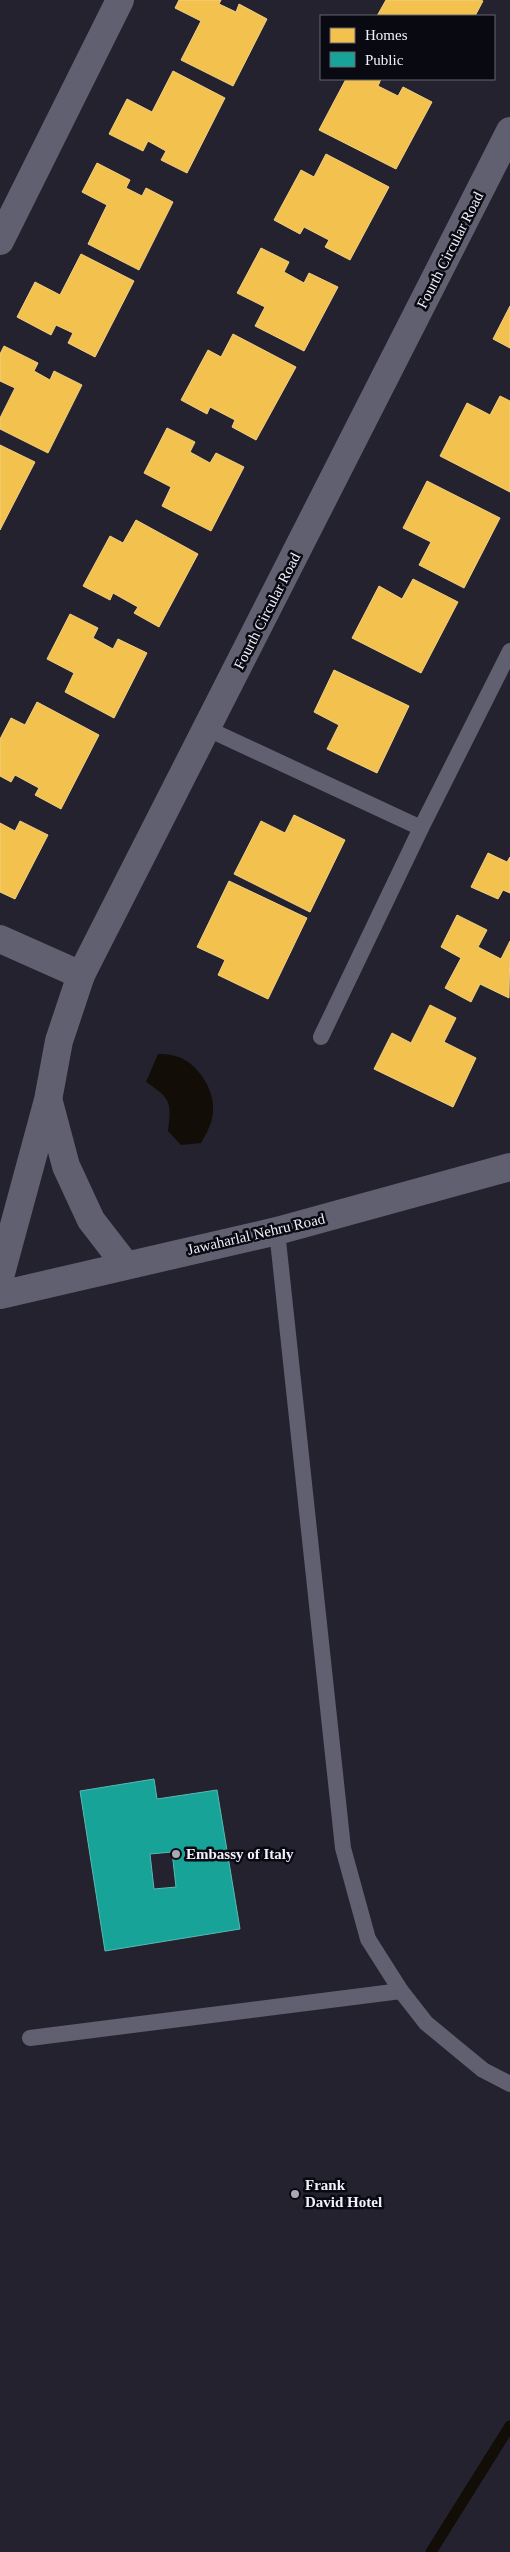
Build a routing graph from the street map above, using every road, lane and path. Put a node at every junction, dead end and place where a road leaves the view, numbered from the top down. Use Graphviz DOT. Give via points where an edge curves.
graph roads {
  1 [pos="120,0"];
  2 [pos="510,131"];
  3 [pos="0,241"];
  4 [pos="510,650"];
  5 [pos="208,728"];
  6 [pos="421,828"];
  7 [pos="0,939"];
  8 [pos="81,974"];
  9 [pos="320,1037"];
  10 [pos="48,1100"];
  11 [pos="510,1168"];
  12 [pos="277,1231"];
  13 [pos="125,1264"];
  14 [pos="0,1277"];
  15 [pos="0,1295"];
  16 [pos="401,1991"];
  17 [pos="30,2038"];
  18 [pos="510,2084"];
  1 -- 3 [label="street"];
  2 -- 5 [label="street, Fourth Circular Road"];
  4 -- 6 [label="lane"];
  5 -- 6 [label="lane"];
  5 -- 8 [label="street, Fourth Circular Road"];
  6 -- 9 [label="lane"];
  7 -- 8 [label="street"];
  8 -- 10 [label="street, Fourth Circular Road" via="59,1041"];
  10 -- 13 [label="street, Fourth Circular Road" via="70,1175 91,1220"];
  10 -- 14 [label="street, Fourth Circular Road"];
  11 -- 12 [label="street, Jawaharlal Nehru Road"];
  12 -- 13 [label="street, Jawaharlal Nehru Road"];
  12 -- 16 [label="lane" via="343,1848 368,1939"];
  13 -- 15 [label="street, Jawaharlal Nehru Road"];
  16 -- 17 [label="lane"];
  16 -- 18 [label="lane" via="426,2023 483,2070"];
}
